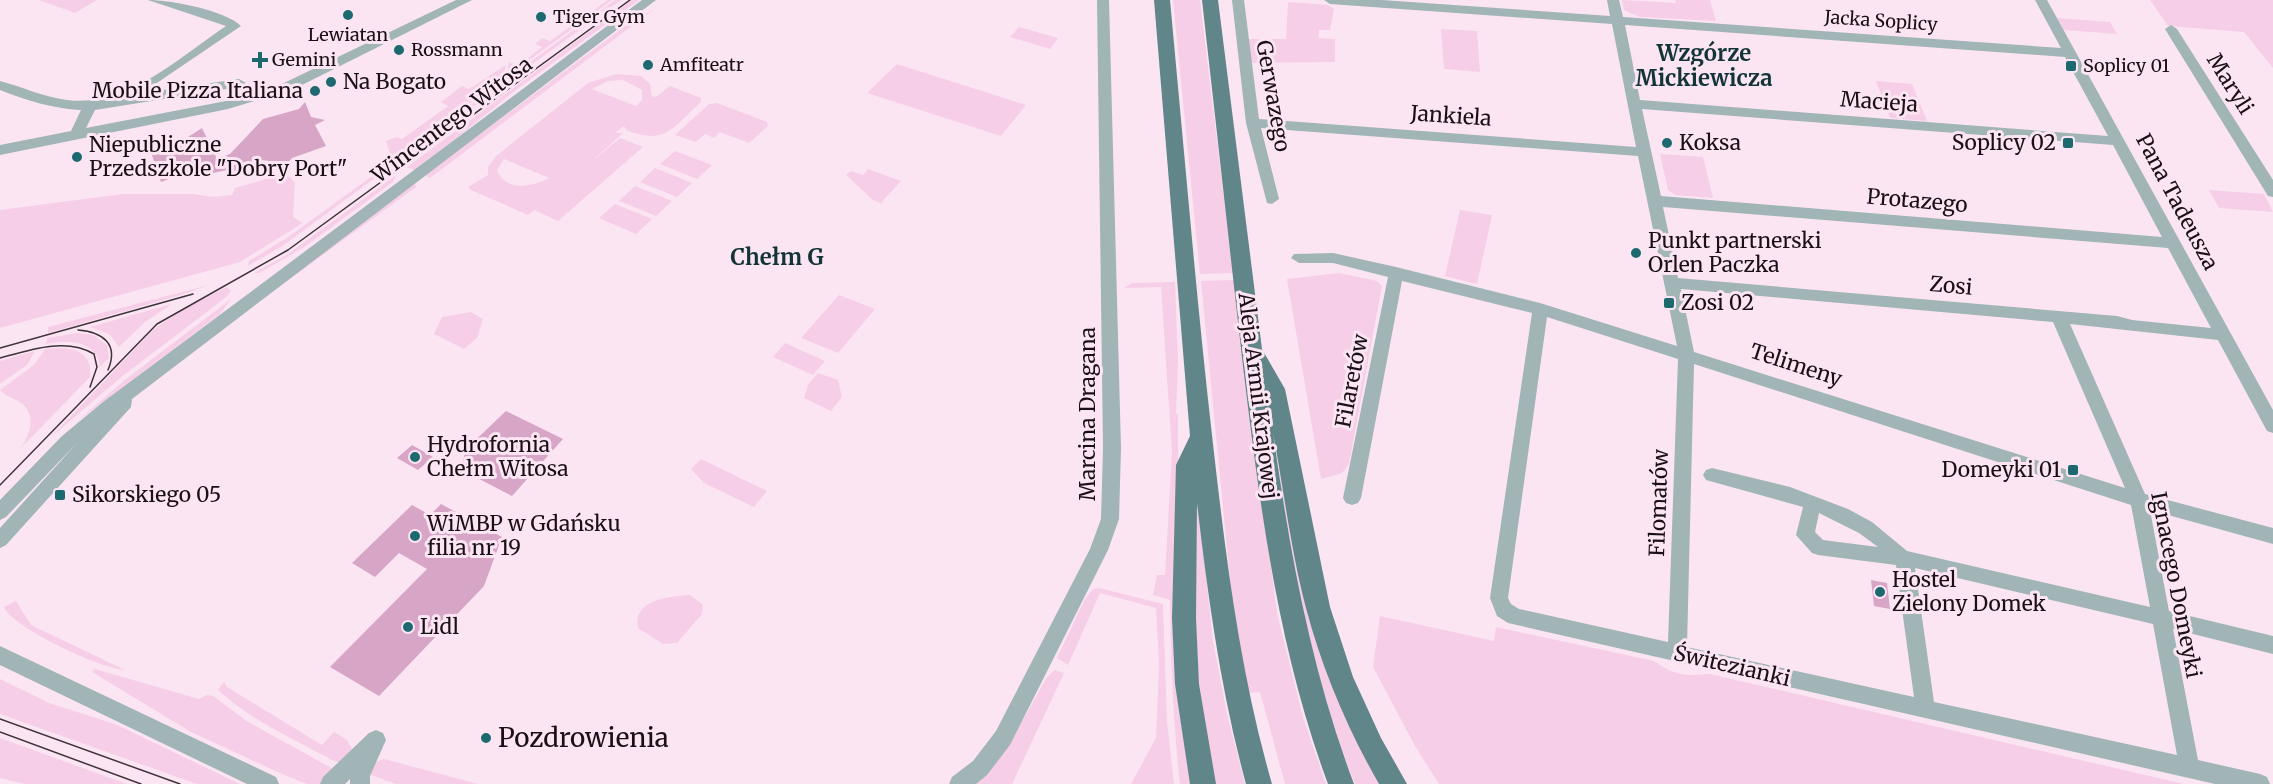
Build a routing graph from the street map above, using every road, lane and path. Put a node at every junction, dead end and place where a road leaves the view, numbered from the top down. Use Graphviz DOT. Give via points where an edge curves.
graph roads {
  1 [pos="153,0"];
  2 [pos="466,0"];
  3 [pos="650,0"];
  4 [pos="1103,0"];
  5 [pos="1162,0"];
  6 [pos="1210,0"];
  7 [pos="1238,0"];
  8 [pos="1330,0"];
  9 [pos="1613,0"];
  10 [pos="2041,0"];
  11 [pos="1617,20"];
  12 [pos="2171,29"];
  13 [pos="2070,53"];
  14 [pos="238,83"];
  15 [pos="0,85"];
  16 [pos="117,100"];
  17 [pos="91,104"];
  18 [pos="1636,104"];
  19 [pos="1253,123"];
  20 [pos="76,136"];
  21 [pos="2118,141"];
  22 [pos="0,150"];
  23 [pos="1646,152"];
  24 [pos="2273,192"];
  25 [pos="1272,199"];
  26 [pos="1656,201"];
  27 [pos="2174,243"];
  28 [pos="1299,258"];
  29 [pos="1396,273"];
  30 [pos="1673,283"];
  31 [pos="1540,309"];
  32 [pos="2059,317"];
  33 [pos="2224,335"];
  34 [pos="1250,341"];
  35 [pos="1686,353"];
  36 [pos="139,386"];
  37 [pos="2273,426"];
  38 [pos="1201,436"];
  39 [pos="1713,475"];
  40 [pos="1352,498"];
  41 [pos="2139,500"];
  42 [pos="1812,504"];
  43 [pos="0,512"];
  44 [pos="2273,536"];
  45 [pos="0,540"];
  46 [pos="1905,561"];
  47 [pos="2161,618"];
  48 [pos="2273,645"];
  49 [pos="1677,654"];
  50 [pos="0,655"];
  51 [pos="1925,709"];
  52 [pos="2189,768"];
  53 [pos="269,784"];
  54 [pos="330,784"];
  55 [pos="360,784"];
  56 [pos="959,784"];
  57 [pos="1203,784"];
  58 [pos="1259,784"];
  59 [pos="1341,784"];
  60 [pos="1394,784"];
  61 [pos="2260,784"];
  1 -- 16 [label="street" via="235,26"];
  2 -- 20 [label="street" via="262,96"];
  3 -- 36 [label="street, Wincentego Witosa" via="179,352"];
  4 -- 56 [label="street, Marcina Dragana" via="1110,519 1086,578 1003,738 980,768"];
  5 -- 38 [label="main road"];
  6 -- 34 [label="main road, Aleja Armii Krajowej"];
  7 -- 19 [label="street, Gerwazego"];
  8 -- 11 [label="street, Jacka Soplicy"];
  9 -- 11 [label="street, Filomatów"];
  10 -- 13 [label="street, Pana Tadeusza"];
  11 -- 13 [label="street, Jacka Soplicy"];
  11 -- 18 [label="street, Filomatów"];
  12 -- 24 [label="street, Maryli"];
  13 -- 21 [label="street, Pana Tadeusza"];
  14 -- 16 [label="street"];
  15 -- 17 [label="street" via="41,101"];
  16 -- 17 [label="street"];
  17 -- 20 [label="street"];
  18 -- 21 [label="street, Macieja"];
  18 -- 23 [label="street, Filomatów"];
  19 -- 23 [label="street, Jankiela"];
  19 -- 25 [label="street, Gerwazego"];
  20 -- 22 [label="street"];
  21 -- 27 [label="street, Pana Tadeusza"];
  23 -- 26 [label="street, Filomatów"];
  26 -- 27 [label="street, Protazego"];
  26 -- 30 [label="street, Filomatów"];
  27 -- 33 [label="street, Pana Tadeusza"];
  28 -- 29 [label="street, Telimeny" via="1333,258"];
  29 -- 31 [label="street, Telimeny"];
  29 -- 40 [label="street, Filaretów"];
  30 -- 32 [label="street, Zosi"];
  30 -- 35 [label="street, Filomatów"];
  31 -- 35 [label="street, Telimeny"];
  31 -- 49 [label="street, Świtezianki" via="1500,598 1504,610 1515,617"];
  32 -- 33 [label="street, Zosi"];
  32 -- 41 [label="street, Ignacego Domeyki"];
  33 -- 37 [label="street, Pana Tadeusza"];
  34 -- 59 [label="main road, Aleja Armii Krajowej" via="1293,632 1310,696"];
  34 -- 60 [label="main road" via="1275,389 1318,607 1341,677 1372,747"];
  35 -- 41 [label="street, Telimeny"];
  35 -- 49 [label="street, Filomatów"];
  36 -- 43 [label="street, Wincentego Witosa" via="68,441"];
  36 -- 45 [label="street, Wincentego Witosa"];
  38 -- 57 [label="main road" via="1187,465 1184,618 1187,684"];
  38 -- 58 [label="main road" via="1222,612 1239,712"];
  39 -- 42 [label="street" via="1783,491"];
  41 -- 44 [label="street, Telimeny"];
  41 -- 47 [label="street, Ignacego Domeyki"];
  42 -- 46 [label="street" via="1858,524 1891,545"];
  42 -- 46 [label="street" via="1805,535 1808,541 1818,547"];
  46 -- 47 [label="street" via="1925,561"];
  46 -- 51 [label="street"];
  47 -- 48 [label="street"];
  47 -- 52 [label="street, Ignacego Domeyki"];
  49 -- 51 [label="street, Świtezianki"];
  50 -- 53 [label="street"];
  51 -- 52 [label="street, Świtezianki"];
  52 -- 61 [label="street, Świtezianki"];
  54 -- 55 [label="street" via="376,740"];
}
